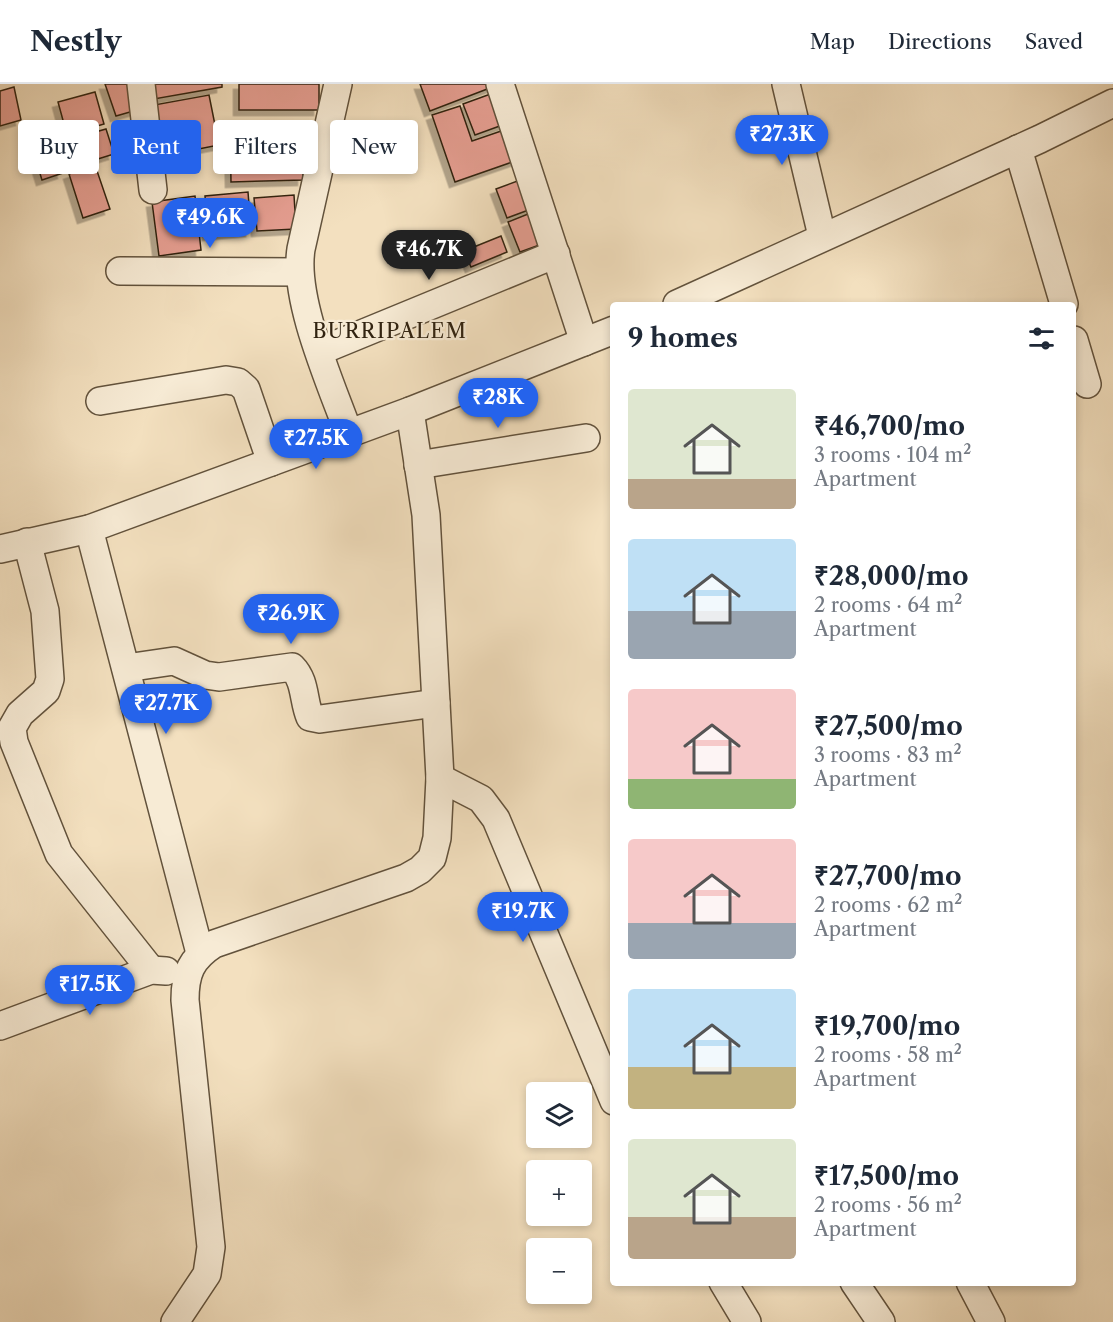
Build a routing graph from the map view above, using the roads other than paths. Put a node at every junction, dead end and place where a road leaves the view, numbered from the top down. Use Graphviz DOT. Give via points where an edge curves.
graph roads {
  1 [pos="141,84"];
  2 [pos="338,84"];
  3 [pos="500,84"];
  4 [pos="786,84"];
  5 [pos="1113,103"];
  6 [pos="1018,149"];
  7 [pos="153,190"];
  8 [pos="822,236"];
  9 [pos="556,254"];
  10 [pos="120,270"];
  11 [pos="299,272"];
  12 [pos="688,302"];
  13 [pos="1063,302"];
  14 [pos="610,332"];
  15 [pos="584,342"];
  16 [pos="1076,347"];
  17 [pos="320,351"];
  18 [pos="1087,384"];
  19 [pos="100,401"];
  20 [pos="410,411"];
  21 [pos="349,434"];
  22 [pos="586,438"];
  23 [pos="271,462"];
  24 [pos="418,465"];
  25 [pos="89,529"];
  26 [pos="7,544"];
  27 [pos="126,668"];
  28 [pos="436,702"];
  29 [pos="440,778"];
  30 [pos="200,953"];
  31 [pos="151,970"];
  32 [pos="185,980"];
  33 [pos="0,1026"];
  34 [pos="610,1091"];
  35 [pos="725,1286"];
  36 [pos="858,1286"];
  37 [pos="972,1286"];
  38 [pos="175,1322"];
  39 [pos="747,1322"];
  40 [pos="881,1322"];
  41 [pos="991,1322"];
  1 -- 7 [label="street"];
  2 -- 11 [label="street"];
  3 -- 9 [label="street"];
  4 -- 8 [label="street"];
  5 -- 6 [label="street"];
  6 -- 8 [label="street"];
  6 -- 13 [label="street"];
  8 -- 12 [label="street"];
  9 -- 15 [label="street"];
  9 -- 17 [label="street"];
  10 -- 11 [label="street"];
  11 -- 17 [label="street"];
  14 -- 15 [label="street"];
  15 -- 20 [label="street"];
  16 -- 18 [label="street"];
  17 -- 21 [label="street"];
  19 -- 23 [label="street" via="226,380 238,382 246,389"];
  20 -- 21 [label="street"];
  20 -- 24 [label="street"];
  21 -- 23 [label="street"];
  22 -- 24 [label="street"];
  23 -- 25 [label="street"];
  24 -- 28 [label="street" via="426,515"];
  25 -- 26 [label="street"];
  25 -- 27 [label="street"];
  26 -- 31 [label="street" via="45,611 50,679 46,691 20,714 12,728 14,742 59,854"];
  27 -- 28 [label="street" via="174,661 219,678 292,667 298,673 310,717 320,719"];
  27 -- 30 [label="street"];
  28 -- 29 [label="street"];
  29 -- 30 [label="street" via="437,838 432,858 420,870 214,944"];
  29 -- 34 [label="street" via="481,799 496,819"];
  30 -- 32 [label="street"];
  31 -- 32 [label="street" via="172,972"];
  31 -- 33 [label="street"];
  32 -- 38 [label="street" via="211,1247 207,1274"];
  35 -- 39 [label="street"];
  36 -- 40 [label="street"];
  37 -- 41 [label="street"];
}
